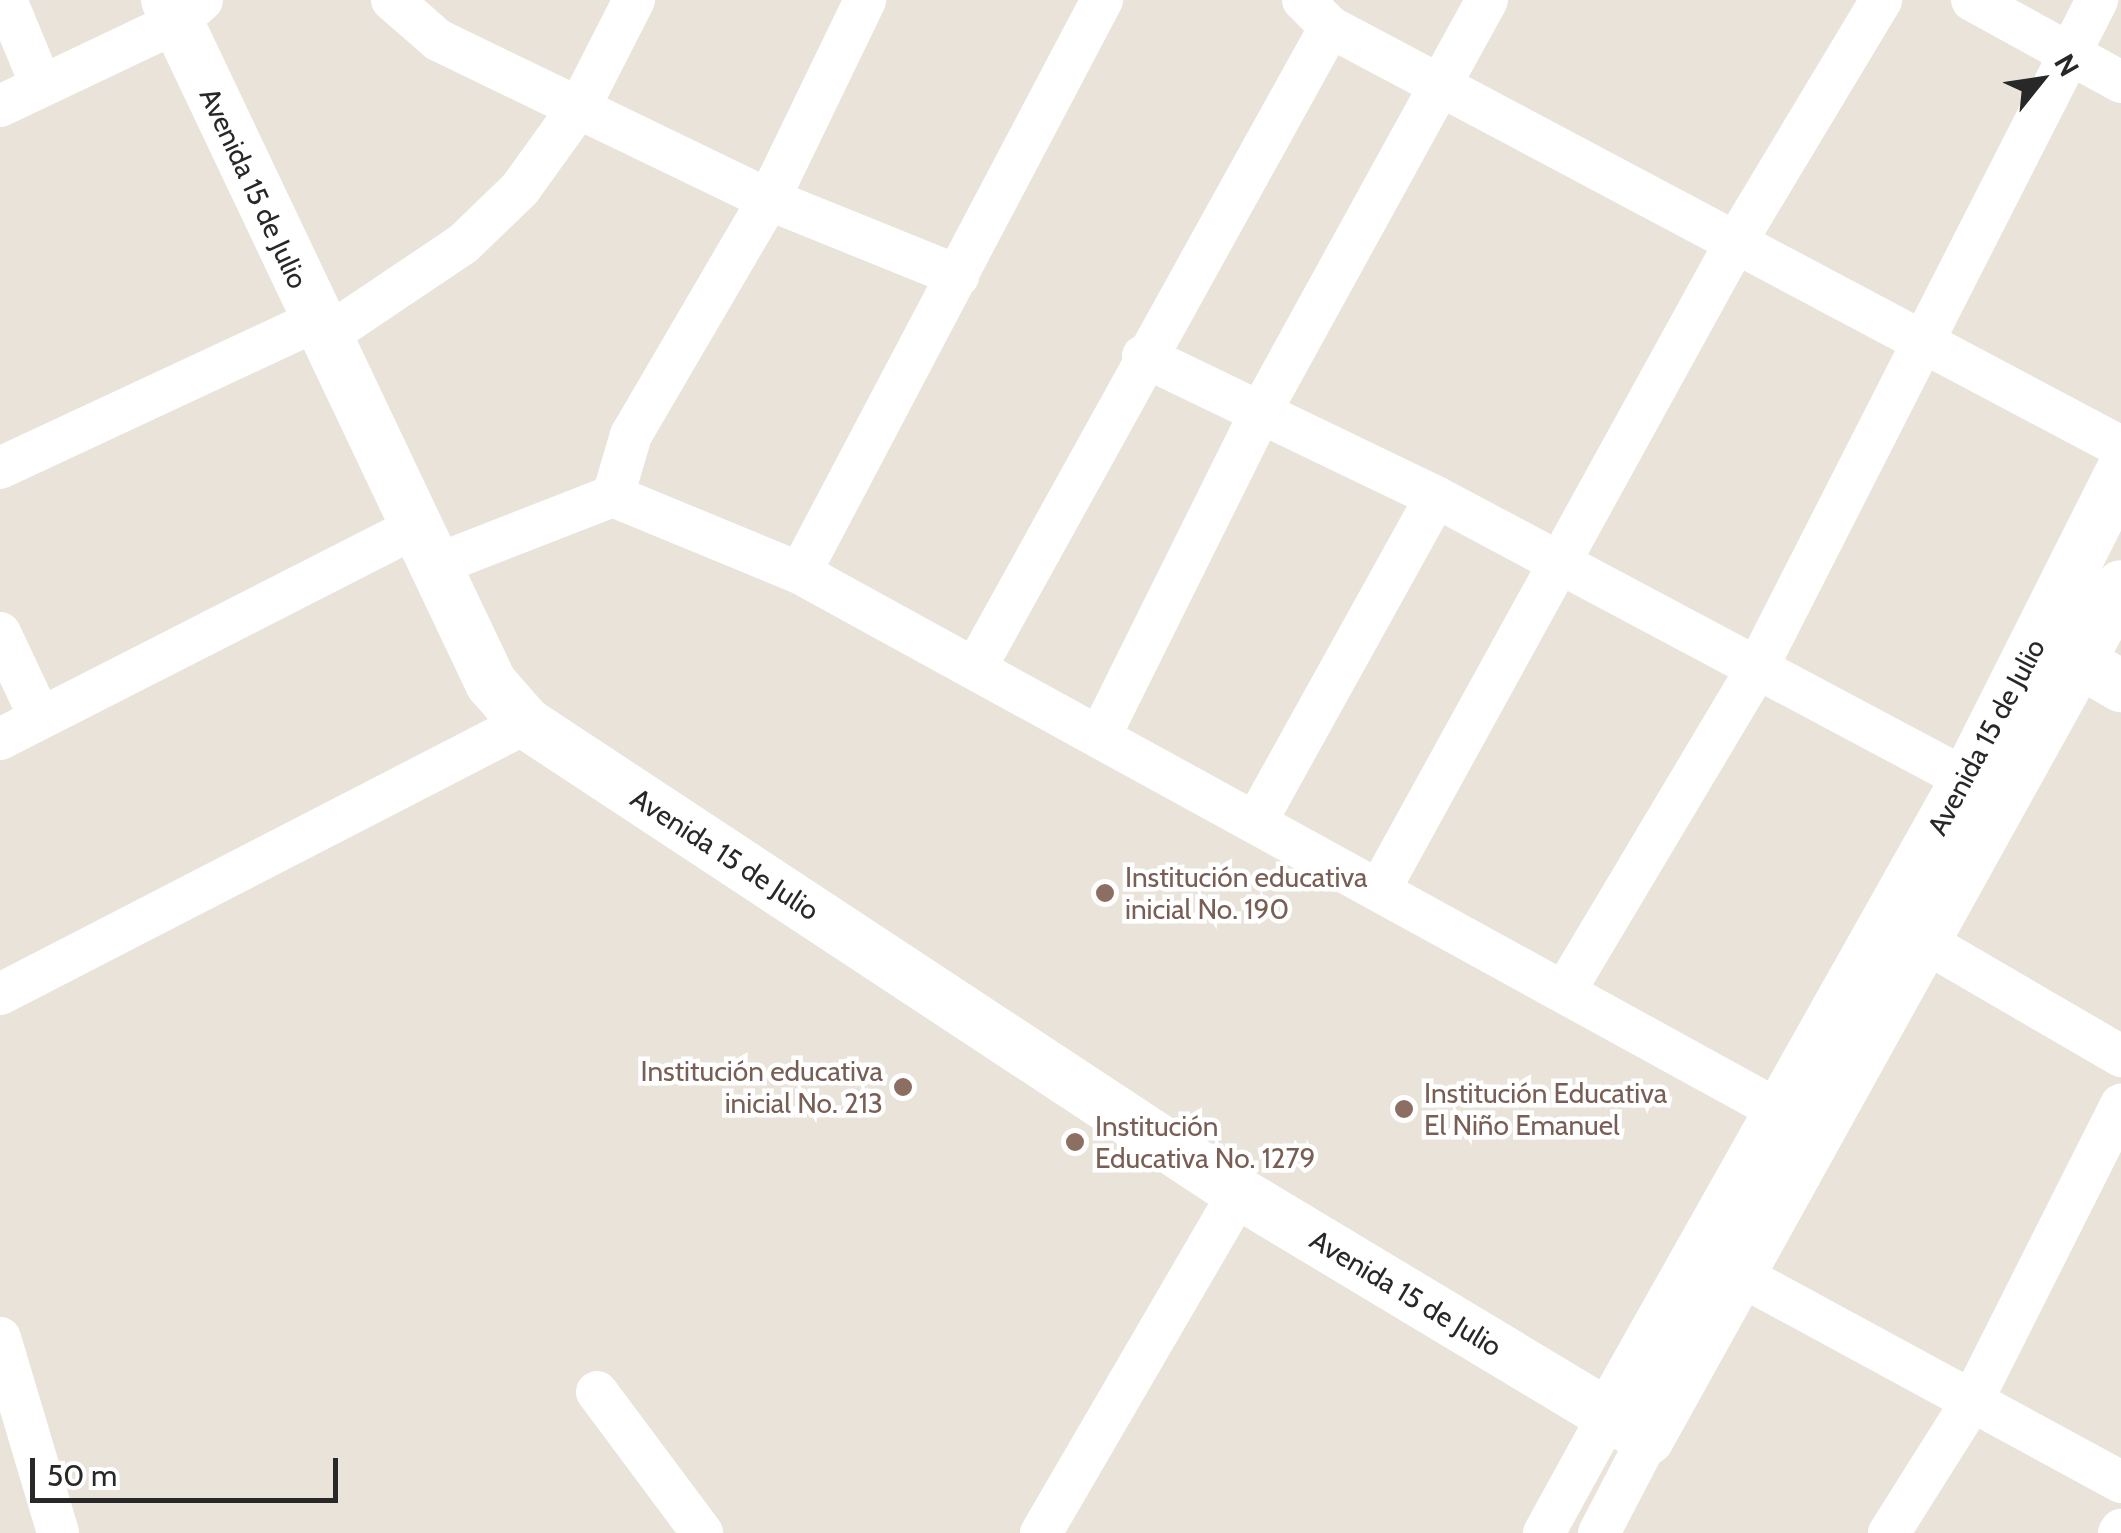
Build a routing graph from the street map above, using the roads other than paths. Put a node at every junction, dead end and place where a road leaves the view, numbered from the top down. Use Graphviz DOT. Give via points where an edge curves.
graph roads {
  1 [pos="6,0"];
  2 [pos="392,0"];
  3 [pos="634,0"];
  4 [pos="865,0"];
  5 [pos="1102,0"];
  6 [pos="1487,0"];
  7 [pos="1881,0"];
  8 [pos="1972,0"];
  9 [pos="2097,0"];
  10 [pos="182,7"];
  11 [pos="1317,13"];
  12 [pos="2068,52"];
  13 [pos="1441,80"];
  14 [pos="2121,82"];
  15 [pos="42,85"];
  16 [pos="581,104"];
  17 [pos="0,106"];
  18 [pos="769,199"];
  19 [pos="1737,240"];
  20 [pos="958,276"];
  21 [pos="319,330"];
  22 [pos="1929,343"];
  23 [pos="1144,356"];
  24 [pos="1260,410"];
  25 [pos="2121,446"];
  26 [pos="0,468"];
  27 [pos="2121,473"];
  28 [pos="613,496"];
  29 [pos="1436,497"];
  30 [pos="424,547"];
  31 [pos="1560,562"];
  32 [pos="800,573"];
  33 [pos="2121,586"];
  34 [pos="0,632"];
  35 [pos="976,667"];
  36 [pos="1757,668"];
  37 [pos="2101,674"];
  38 [pos="40,718"];
  39 [pos="526,723"];
  40 [pos="1100,734"];
  41 [pos="0,738"];
  42 [pos="1984,788"];
  43 [pos="1258,818"];
  44 [pos="1382,885"];
  45 [pos="1920,939"];
  46 [pos="1566,990"];
  47 [pos="0,994"];
  48 [pos="2121,1056"];
  49 [pos="2121,1104"];
  50 [pos="1796,1120"];
  51 [pos="1238,1193"];
  52 [pos="1738,1274"];
  53 [pos="0,1338"];
  54 [pos="597,1392"];
  55 [pos="1972,1403"];
  56 [pos="1628,1427"];
  57 [pos="2121,1482"];
  58 [pos="58,1533"];
  59 [pos="702,1533"];
  60 [pos="1042,1533"];
  61 [pos="1544,1533"];
  62 [pos="1599,1533"];
  63 [pos="1889,1533"];
  1 -- 15 [label="street"];
  2 -- 16 [label="street" via="438,40"];
  3 -- 16 [label="street"];
  4 -- 18 [label="street"];
  5 -- 20 [label="street"];
  6 -- 13 [label="street"];
  7 -- 19 [label="street"];
  8 -- 12 [label="street"];
  9 -- 12 [label="street"];
  10 -- 15 [label="street"];
  10 -- 21 [label="street, Avenida 15 de Julio"];
  11 -- 13 [label="street"];
  11 -- 23 [label="street"];
  12 -- 14 [label="street"];
  12 -- 22 [label="street"];
  13 -- 19 [label="street"];
  13 -- 24 [label="street"];
  15 -- 17 [label="street"];
  16 -- 18 [label="street"];
  16 -- 21 [label="street" via="520,189 463,244"];
  18 -- 20 [label="street"];
  18 -- 28 [label="street" via="631,435"];
  19 -- 22 [label="street"];
  19 -- 31 [label="street"];
  20 -- 32 [label="street"];
  21 -- 26 [label="street"];
  21 -- 30 [label="street, Avenida 15 de Julio"];
  22 -- 25 [label="street"];
  22 -- 36 [label="street"];
  23 -- 24 [label="street"];
  23 -- 35 [label="street"];
  24 -- 29 [label="street"];
  24 -- 40 [label="street"];
  27 -- 42 [label="street, Avenida 15 de Julio"];
  28 -- 30 [label="street"];
  28 -- 32 [label="street"];
  29 -- 31 [label="street"];
  29 -- 43 [label="street"];
  30 -- 38 [label="street"];
  30 -- 39 [label="street, Avenida 15 de Julio" via="491,683"];
  31 -- 36 [label="street"];
  31 -- 44 [label="street"];
  32 -- 35 [label="street"];
  33 -- 37 [label="street, Avenida 15 de Julio"];
  34 -- 38 [label="street"];
  35 -- 40 [label="street"];
  36 -- 42 [label="street"];
  36 -- 46 [label="street"];
  37 -- 42 [label="street, Avenida 15 de Julio"];
  38 -- 41 [label="street"];
  39 -- 47 [label="street"];
  39 -- 51 [label="street, Avenida 15 de Julio"];
  40 -- 43 [label="street"];
  42 -- 45 [label="street, Avenida 15 de Julio"];
  42 -- 50 [label="street, Avenida 15 de Julio"];
  43 -- 44 [label="street"];
  44 -- 46 [label="street"];
  45 -- 48 [label="street"];
  45 -- 50 [label="street, Avenida 15 de Julio"];
  46 -- 50 [label="street"];
  49 -- 55 [label="street"];
  50 -- 52 [label="street, Avenida 15 de Julio"];
  50 -- 56 [label="street, Avenida 15 de Julio"];
  51 -- 56 [label="street, Avenida 15 de Julio"];
  51 -- 60 [label="street"];
  52 -- 55 [label="street"];
  52 -- 56 [label="street, Avenida 15 de Julio"];
  53 -- 58 [label="street"];
  54 -- 59 [label="street"];
  55 -- 57 [label="street"];
  55 -- 63 [label="street"];
  56 -- 61 [label="street, Avenida 15 de Julio"];
  56 -- 62 [label="street, Avenida 15 de Julio"];
}
